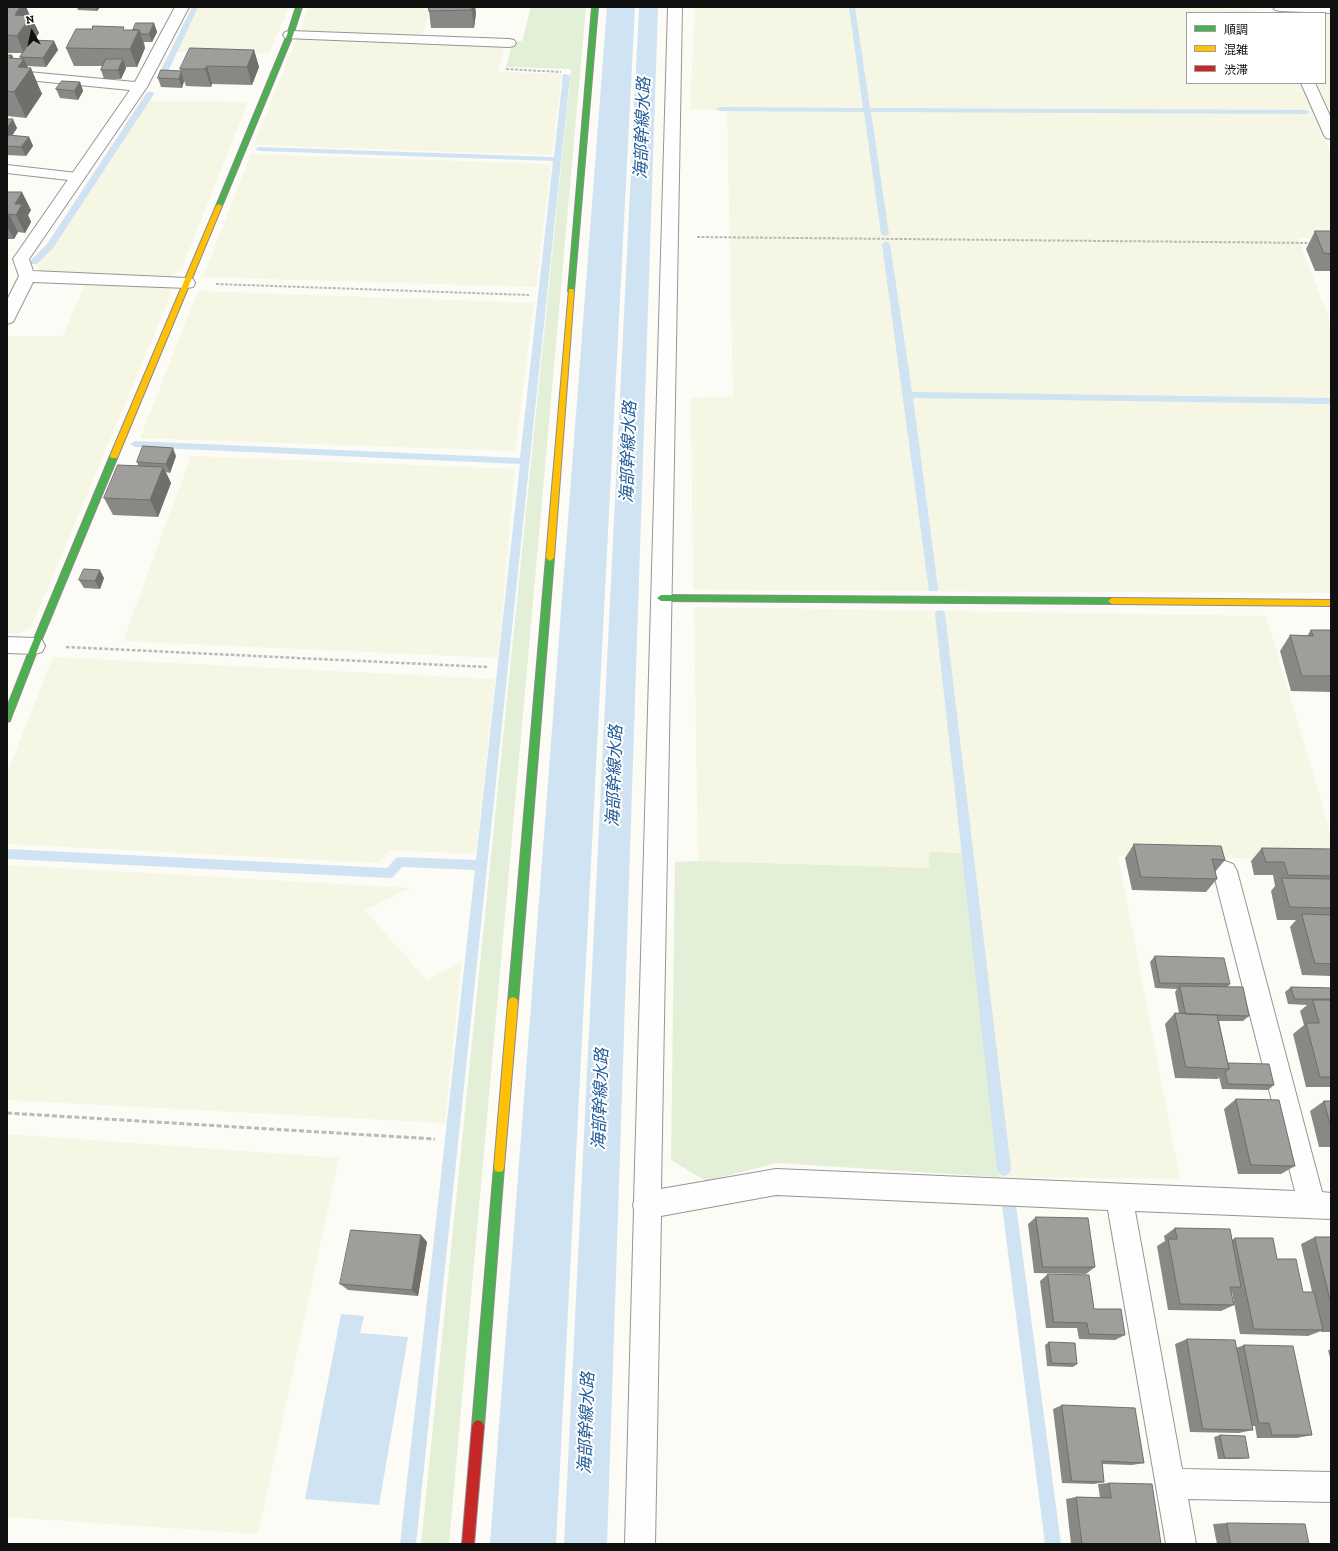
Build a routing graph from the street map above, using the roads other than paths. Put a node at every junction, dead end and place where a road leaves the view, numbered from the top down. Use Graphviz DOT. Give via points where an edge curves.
graph roads {
  1 [pos="182,7"];
  2 [pos="299,7"];
  3 [pos="595,7"];
  4 [pos="674,7"];
  5 [pos="1280,7"];
  6 [pos="1331,9"];
  7 [pos="290,36"];
  8 [pos="509,43"];
  9 [pos="7,74"];
  10 [pos="1308,84"];
  11 [pos="140,86"];
  12 [pos="1331,135"];
  13 [pos="7,169"];
  14 [pos="77,177"];
  15 [pos="27,276"];
  16 [pos="187,283"];
  17 [pos="7,318"];
  18 [pos="661,598"];
  19 [pos="1331,603"];
  20 [pos="7,645"];
  21 [pos="35,646"];
  22 [pos="7,718"];
  23 [pos="1226,870"];
  24 [pos="1119,1197"];
  25 [pos="646,1205"];
  26 [pos="1322,1205"];
  27 [pos="1170,1484"];
  28 [pos="1331,1487"];
  29 [pos="468,1544"];
  30 [pos="640,1544"];
  31 [pos="1181,1544"];
  1 -- 11 [label="street"];
  2 -- 7 [label="street"];
  3 -- 29 [label="street"];
  4 -- 18 [label="street"];
  5 -- 6 [label="street"];
  7 -- 8 [label="street"];
  7 -- 16 [label="street"];
  9 -- 11 [label="street"];
  10 -- 12 [label="street"];
  11 -- 14 [label="street"];
  13 -- 14 [label="lane"];
  14 -- 15 [label="street" via="21,259"];
  15 -- 16 [label="street"];
  15 -- 17 [label="street"];
  16 -- 21 [label="street"];
  18 -- 19 [label="street"];
  18 -- 25 [label="street"];
  20 -- 21 [label="street"];
  21 -- 22 [label="street"];
  23 -- 26 [label="street"];
  24 -- 25 [label="street" via="776,1182"];
  24 -- 26 [label="street"];
  24 -- 27 [label="street"];
  25 -- 30 [label="street"];
  27 -- 28 [label="street"];
  27 -- 31 [label="street"];
}
